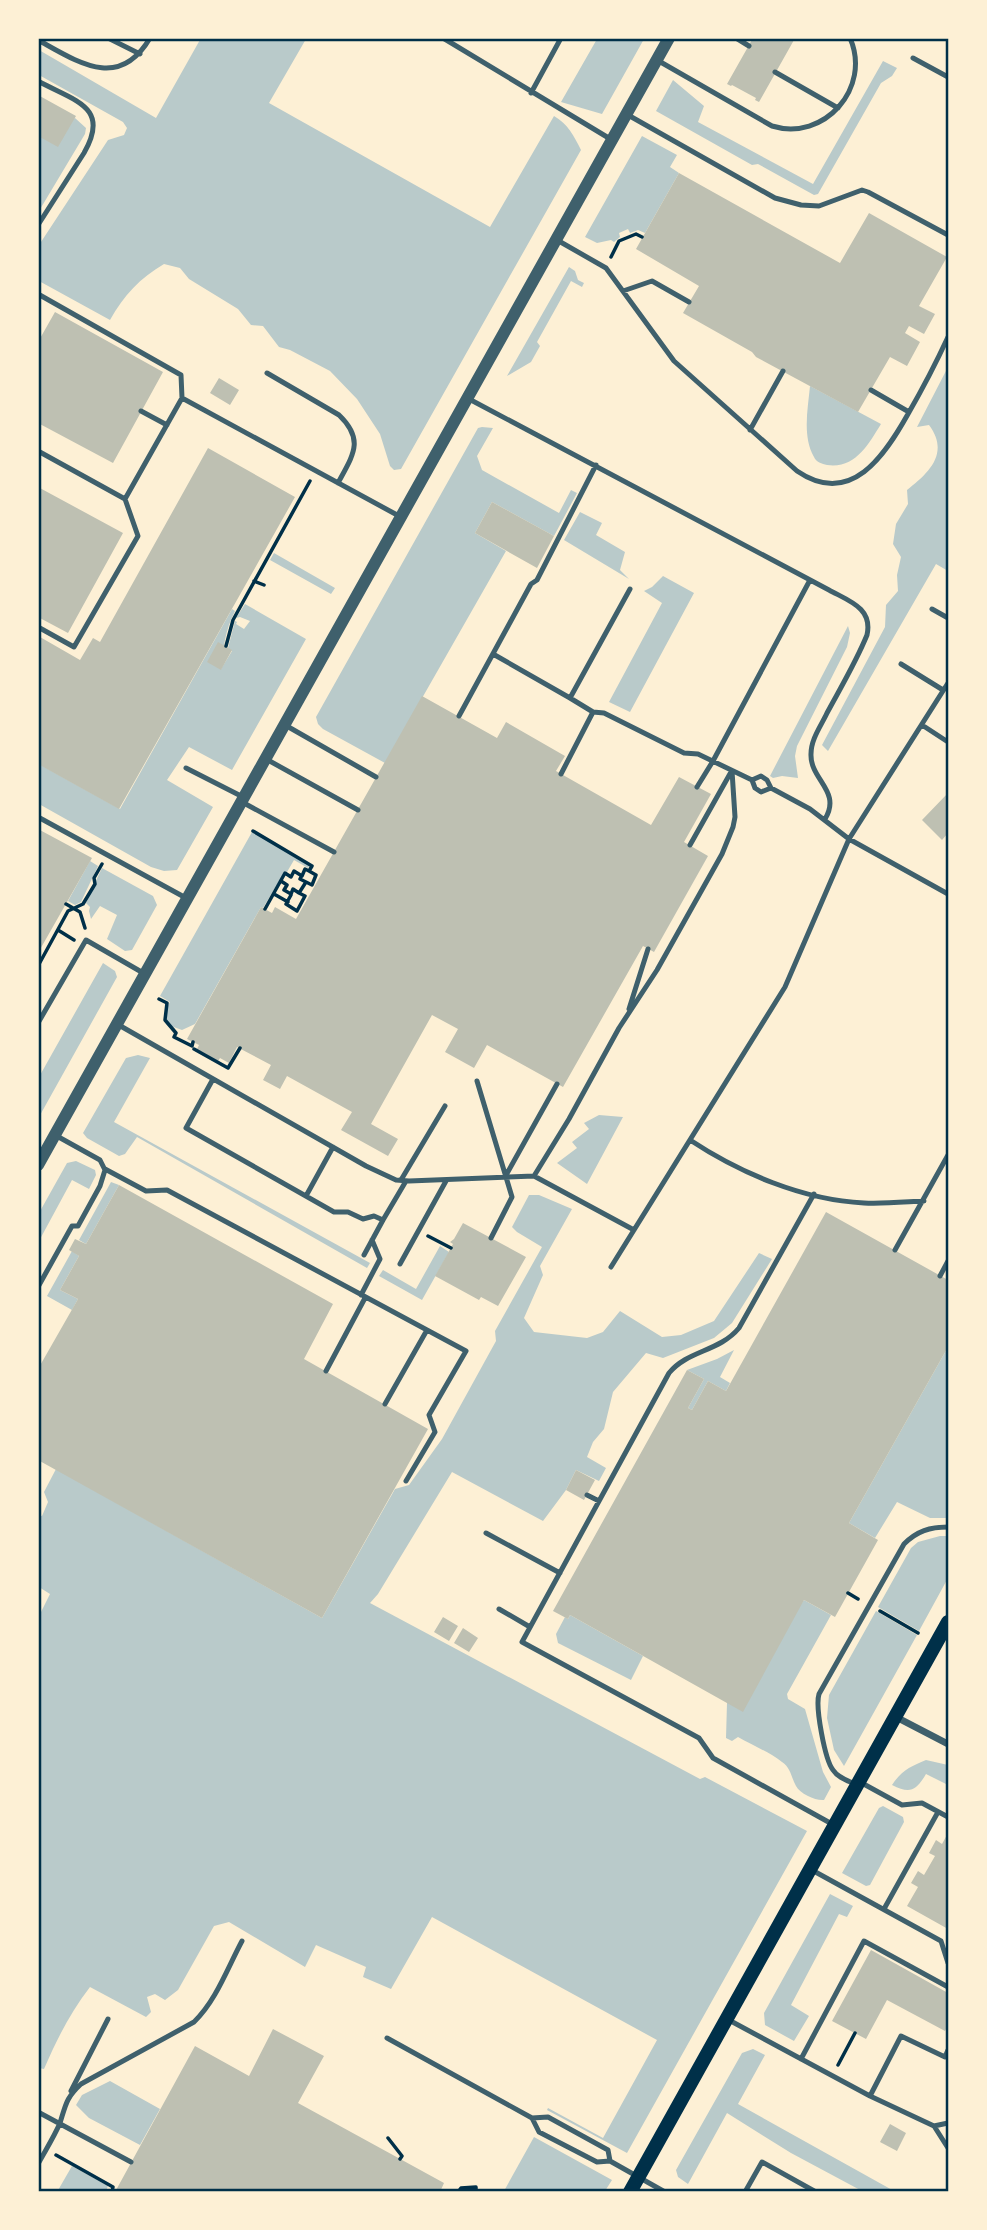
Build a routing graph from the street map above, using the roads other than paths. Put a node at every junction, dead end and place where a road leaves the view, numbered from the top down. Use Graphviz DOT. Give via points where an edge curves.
graph roads {
  1 [pos="108,38"];
  2 [pos="150,38"];
  3 [pos="443,38"];
  4 [pos="561,38"];
  5 [pos="669,38"];
  6 [pos="736,38"];
  7 [pos="850,38"];
  8 [pos="38,40"];
  9 [pos="749,46"];
  10 [pos="140,54"];
  11 [pos="913,58"];
  12 [pos="657,60"];
  13 [pos="775,72"];
  14 [pos="948,77"];
  15 [pos="38,81"];
  16 [pos="531,93"];
  17 [pos="838,108"];
  18 [pos="626,114"];
  19 [pos="612,140"];
  20 [pos="38,225"];
  21 [pos="948,235"];
  22 [pos="557,240"];
  23 [pos="623,291"];
  24 [pos="38,294"];
  25 [pos="689,302"];
  26 [pos="948,337"];
  27 [pos="783,372"];
  28 [pos="267,373"];
  29 [pos="871,390"];
  30 [pos="182,398"];
  31 [pos="468,399"];
  32 [pos="141,411"];
  33 [pos="909,412"];
  34 [pos="167,425"];
  35 [pos="750,430"];
  36 [pos="38,451"];
  37 [pos="596,465"];
  38 [pos="338,483"];
  39 [pos="125,499"];
  40 [pos="402,517"];
  41 [pos="810,580"];
  42 [pos="630,589"];
  43 [pos="932,608"];
  44 [pos="948,618"];
  45 [pos="38,627"];
  46 [pos="493,654"];
  47 [pos="901,664"];
  48 [pos="948,682"];
  49 [pos="943,691"];
  50 [pos="570,698"];
  51 [pos="593,712"];
  52 [pos="458,716"];
  53 [pos="285,724"];
  54 [pos="922,725"];
  55 [pos="948,742"];
  56 [pos="266,759"];
  57 [pos="713,761"];
  58 [pos="186,768"];
  59 [pos="732,771"];
  60 [pos="561,774"];
  61 [pos="376,777"];
  62 [pos="751,780"];
  63 [pos="696,787"];
  64 [pos="771,789"];
  65 [pos="243,800"];
  66 [pos="358,810"];
  67 [pos="38,817"];
  68 [pos="825,819"];
  69 [pos="849,839"];
  70 [pos="690,845"];
  71 [pos="334,852"];
  72 [pos="948,894"];
  73 [pos="187,899"];
  74 [pos="648,949"];
  75 [pos="145,974"];
  76 [pos="625,1019"];
  77 [pos="38,1023"];
  78 [pos="117,1024"];
  79 [pos="213,1079"];
  80 [pos="477,1081"];
  81 [pos="557,1084"];
  82 [pos="445,1106"];
  83 [pos="55,1135"];
  84 [pos="690,1140"];
  85 [pos="333,1147"];
  86 [pos="948,1155"];
  87 [pos="38,1164"];
  88 [pos="105,1169"];
  89 [pos="534,1176"];
  90 [pos="505,1177"];
  91 [pos="403,1181"];
  92 [pos="446,1181"];
  93 [pos="814,1194"];
  94 [pos="306,1196"];
  95 [pos="924,1201"];
  96 [pos="383,1220"];
  97 [pos="634,1230"];
  98 [pos="491,1238"];
  99 [pos="372,1240"];
  100 [pos="895,1250"];
  101 [pos="364,1255"];
  102 [pos="948,1261"];
  103 [pos="400,1264"];
  104 [pos="611,1267"];
  105 [pos="940,1276"];
  106 [pos="38,1287"];
  107 [pos="363,1296"];
  108 [pos="427,1330"];
  109 [pos="326,1371"];
  110 [pos="385,1405"];
  111 [pos="406,1481"];
  112 [pos="587,1494"];
  113 [pos="599,1501"];
  114 [pos="948,1527"];
  115 [pos="486,1533"];
  116 [pos="560,1573"];
  117 [pos="499,1609"];
  118 [pos="948,1622"];
  119 [pos="530,1627"];
  120 [pos="895,1717"];
  121 [pos="948,1744"];
  122 [pos="858,1784"];
  123 [pos="938,1812"];
  124 [pos="948,1817"];
  125 [pos="835,1825"];
  126 [pos="810,1869"];
  127 [pos="884,1909"];
  128 [pos="242,1941"];
  129 [pos="948,1963"];
  130 [pos="948,1987"];
  131 [pos="108,2019"];
  132 [pos="727,2019"];
  133 [pos="387,2038"];
  134 [pos="948,2050"];
  135 [pos="947,2057"];
  136 [pos="801,2059"];
  137 [pos="70,2094"];
  138 [pos="870,2096"];
  139 [pos="38,2112"];
  140 [pos="532,2118"];
  141 [pos="948,2123"];
  142 [pos="59,2124"];
  143 [pos="934,2126"];
  144 [pos="948,2148"];
  145 [pos="610,2161"];
  146 [pos="131,2162"];
  147 [pos="38,2164"];
  148 [pos="639,2176"];
  149 [pos="630,2192"];
  150 [pos="665,2192"];
  151 [pos="745,2192"];
  152 [pos="816,2192"];
  1 -- 10 [label="lane"];
  2 -- 10 [label="lane"];
  3 -- 16 [label="lane"];
  4 -- 16 [label="lane"];
  5 -- 12 [label="street"];
  6 -- 9 [label="lane"];
  7 -- 17 [label="lane" via="855,79"];
  8 -- 10 [label="lane" via="82,64 102,68 129,62"];
  11 -- 14 [label="lane"];
  12 -- 17 [label="lane" via="786,130 813,125"];
  12 -- 18 [label="street"];
  13 -- 17 [label="lane"];
  15 -- 20 [label="lane" via="87,108 95,127"];
  16 -- 19 [label="lane"];
  18 -- 19 [label="street"];
  18 -- 21 [label="lane" via="775,198 819,206 855,191 868,192"];
  19 -- 22 [label="street"];
  22 -- 23 [label="lane" via="606,268"];
  22 -- 31 [label="street"];
  23 -- 25 [label="lane" via="652,281"];
  23 -- 35 [label="lane" via="674,361"];
  24 -- 30 [label="lane" via="181,375"];
  26 -- 33 [label="lane"];
  27 -- 35 [label="lane"];
  28 -- 38 [label="lane" via="348,424 355,447"];
  29 -- 33 [label="lane"];
  30 -- 34 [label="lane"];
  30 -- 38 [label="lane"];
  31 -- 37 [label="lane"];
  31 -- 40 [label="street"];
  32 -- 34 [label="lane"];
  33 -- 35 [label="lane" via="870,468 848,481 832,483 804,476"];
  34 -- 39 [label="lane"];
  36 -- 39 [label="lane"];
  37 -- 41 [label="lane"];
  37 -- 46 [label="lane"];
  38 -- 40 [label="lane"];
  39 -- 45 [label="lane" via="138,536 74,647"];
  40 -- 53 [label="street"];
  41 -- 57 [label="lane"];
  41 -- 68 [label="lane" via="854,604 869,622 863,644 813,743 812,765 830,797"];
  42 -- 50 [label="lane"];
  43 -- 44 [label="lane"];
  46 -- 50 [label="lane"];
  46 -- 52 [label="lane"];
  47 -- 49 [label="lane"];
  48 -- 49 [label="lane"];
  49 -- 54 [label="lane"];
  50 -- 51 [label="lane"];
  51 -- 57 [label="lane" via="604,713 684,753"];
  51 -- 60 [label="lane"];
  53 -- 56 [label="street"];
  53 -- 61 [label="lane"];
  54 -- 55 [label="lane"];
  54 -- 69 [label="lane"];
  56 -- 65 [label="street"];
  56 -- 66 [label="lane"];
  57 -- 59 [label="lane"];
  57 -- 63 [label="lane"];
  58 -- 65 [label="lane"];
  59 -- 62 [label="lane"];
  59 -- 70 [label="lane"];
  59 -- 76 [label="lane" via="735,817 722,855"];
  62 -- 64 [label="lane" via="761,792"];
  62 -- 64 [label="lane" via="761,776"];
  64 -- 68 [label="lane"];
  65 -- 71 [label="lane"];
  65 -- 73 [label="street"];
  67 -- 73 [label="lane"];
  68 -- 69 [label="lane"];
  69 -- 72 [label="lane"];
  69 -- 84 [label="lane" via="785,987"];
  73 -- 75 [label="street"];
  74 -- 76 [label="lane"];
  75 -- 77 [label="lane" via="86,940"];
  75 -- 78 [label="street"];
  76 -- 89 [label="lane"];
  78 -- 79 [label="lane"];
  78 -- 83 [label="street"];
  79 -- 85 [label="lane"];
  79 -- 94 [label="lane" via="186,1128"];
  80 -- 90 [label="lane"];
  81 -- 90 [label="lane"];
  82 -- 91 [label="lane"];
  83 -- 87 [label="street"];
  83 -- 88 [label="lane" via="100,1160"];
  84 -- 93 [label="lane" via="738,1168"];
  84 -- 97 [label="lane"];
  85 -- 91 [label="lane"];
  85 -- 94 [label="lane"];
  86 -- 95 [label="lane"];
  88 -- 106 [label="lane" via="78,1226 72,1227"];
  88 -- 107 [label="lane" via="146,1191 167,1190"];
  89 -- 90 [label="lane"];
  89 -- 97 [label="lane"];
  90 -- 92 [label="lane"];
  90 -- 98 [label="lane" via="512,1197"];
  91 -- 92 [label="lane"];
  91 -- 96 [label="lane"];
  92 -- 103 [label="lane"];
  93 -- 95 [label="lane" via="868,1204"];
  93 -- 113 [label="lane" via="739,1328 725,1342 683,1360 669,1373"];
  94 -- 96 [label="lane" via="334,1212"];
  95 -- 100 [label="lane"];
  96 -- 99 [label="lane"];
  97 -- 104 [label="lane"];
  99 -- 101 [label="lane"];
  99 -- 107 [label="lane" via="380,1259"];
  102 -- 105 [label="lane"];
  107 -- 108 [label="lane"];
  107 -- 109 [label="lane"];
  108 -- 110 [label="lane"];
  108 -- 111 [label="lane" via="466,1350 429,1415 435,1432"];
  112 -- 113 [label="lane"];
  113 -- 116 [label="lane"];
  114 -- 122 [label="lane" via="929,1528 904,1544 819,1694 817,1707 830,1766"];
  115 -- 116 [label="lane"];
  116 -- 119 [label="lane"];
  117 -- 119 [label="lane"];
  118 -- 120 [label="main road"];
  119 -- 125 [label="lane" via="522,1642 699,1738 713,1758"];
  120 -- 121 [label="street"];
  120 -- 122 [label="main road"];
  122 -- 123 [label="lane" via="902,1805 922,1803"];
  122 -- 125 [label="main road"];
  123 -- 124 [label="lane"];
  123 -- 127 [label="lane"];
  125 -- 126 [label="main road"];
  126 -- 127 [label="lane"];
  126 -- 132 [label="main road"];
  127 -- 129 [label="lane" via="941,1941"];
  128 -- 137 [label="lane" via="194,2022"];
  130 -- 136 [label="lane" via="864,1941"];
  131 -- 137 [label="lane"];
  132 -- 136 [label="lane"];
  132 -- 148 [label="main road"];
  133 -- 140 [label="lane"];
  134 -- 135 [label="lane"];
  135 -- 138 [label="lane" via="901,2036"];
  136 -- 138 [label="lane"];
  137 -- 142 [label="lane"];
  138 -- 143 [label="lane"];
  139 -- 142 [label="lane"];
  140 -- 145 [label="lane" via="539,2132 597,2162"];
  140 -- 145 [label="lane" via="548,2117 560,2123 608,2150"];
  141 -- 143 [label="lane"];
  142 -- 146 [label="lane"];
  142 -- 147 [label="lane"];
  143 -- 144 [label="lane"];
  145 -- 148 [label="lane"];
  148 -- 149 [label="main road"];
  148 -- 150 [label="lane"];
  151 -- 152 [label="lane" via="762,2162"];
}
